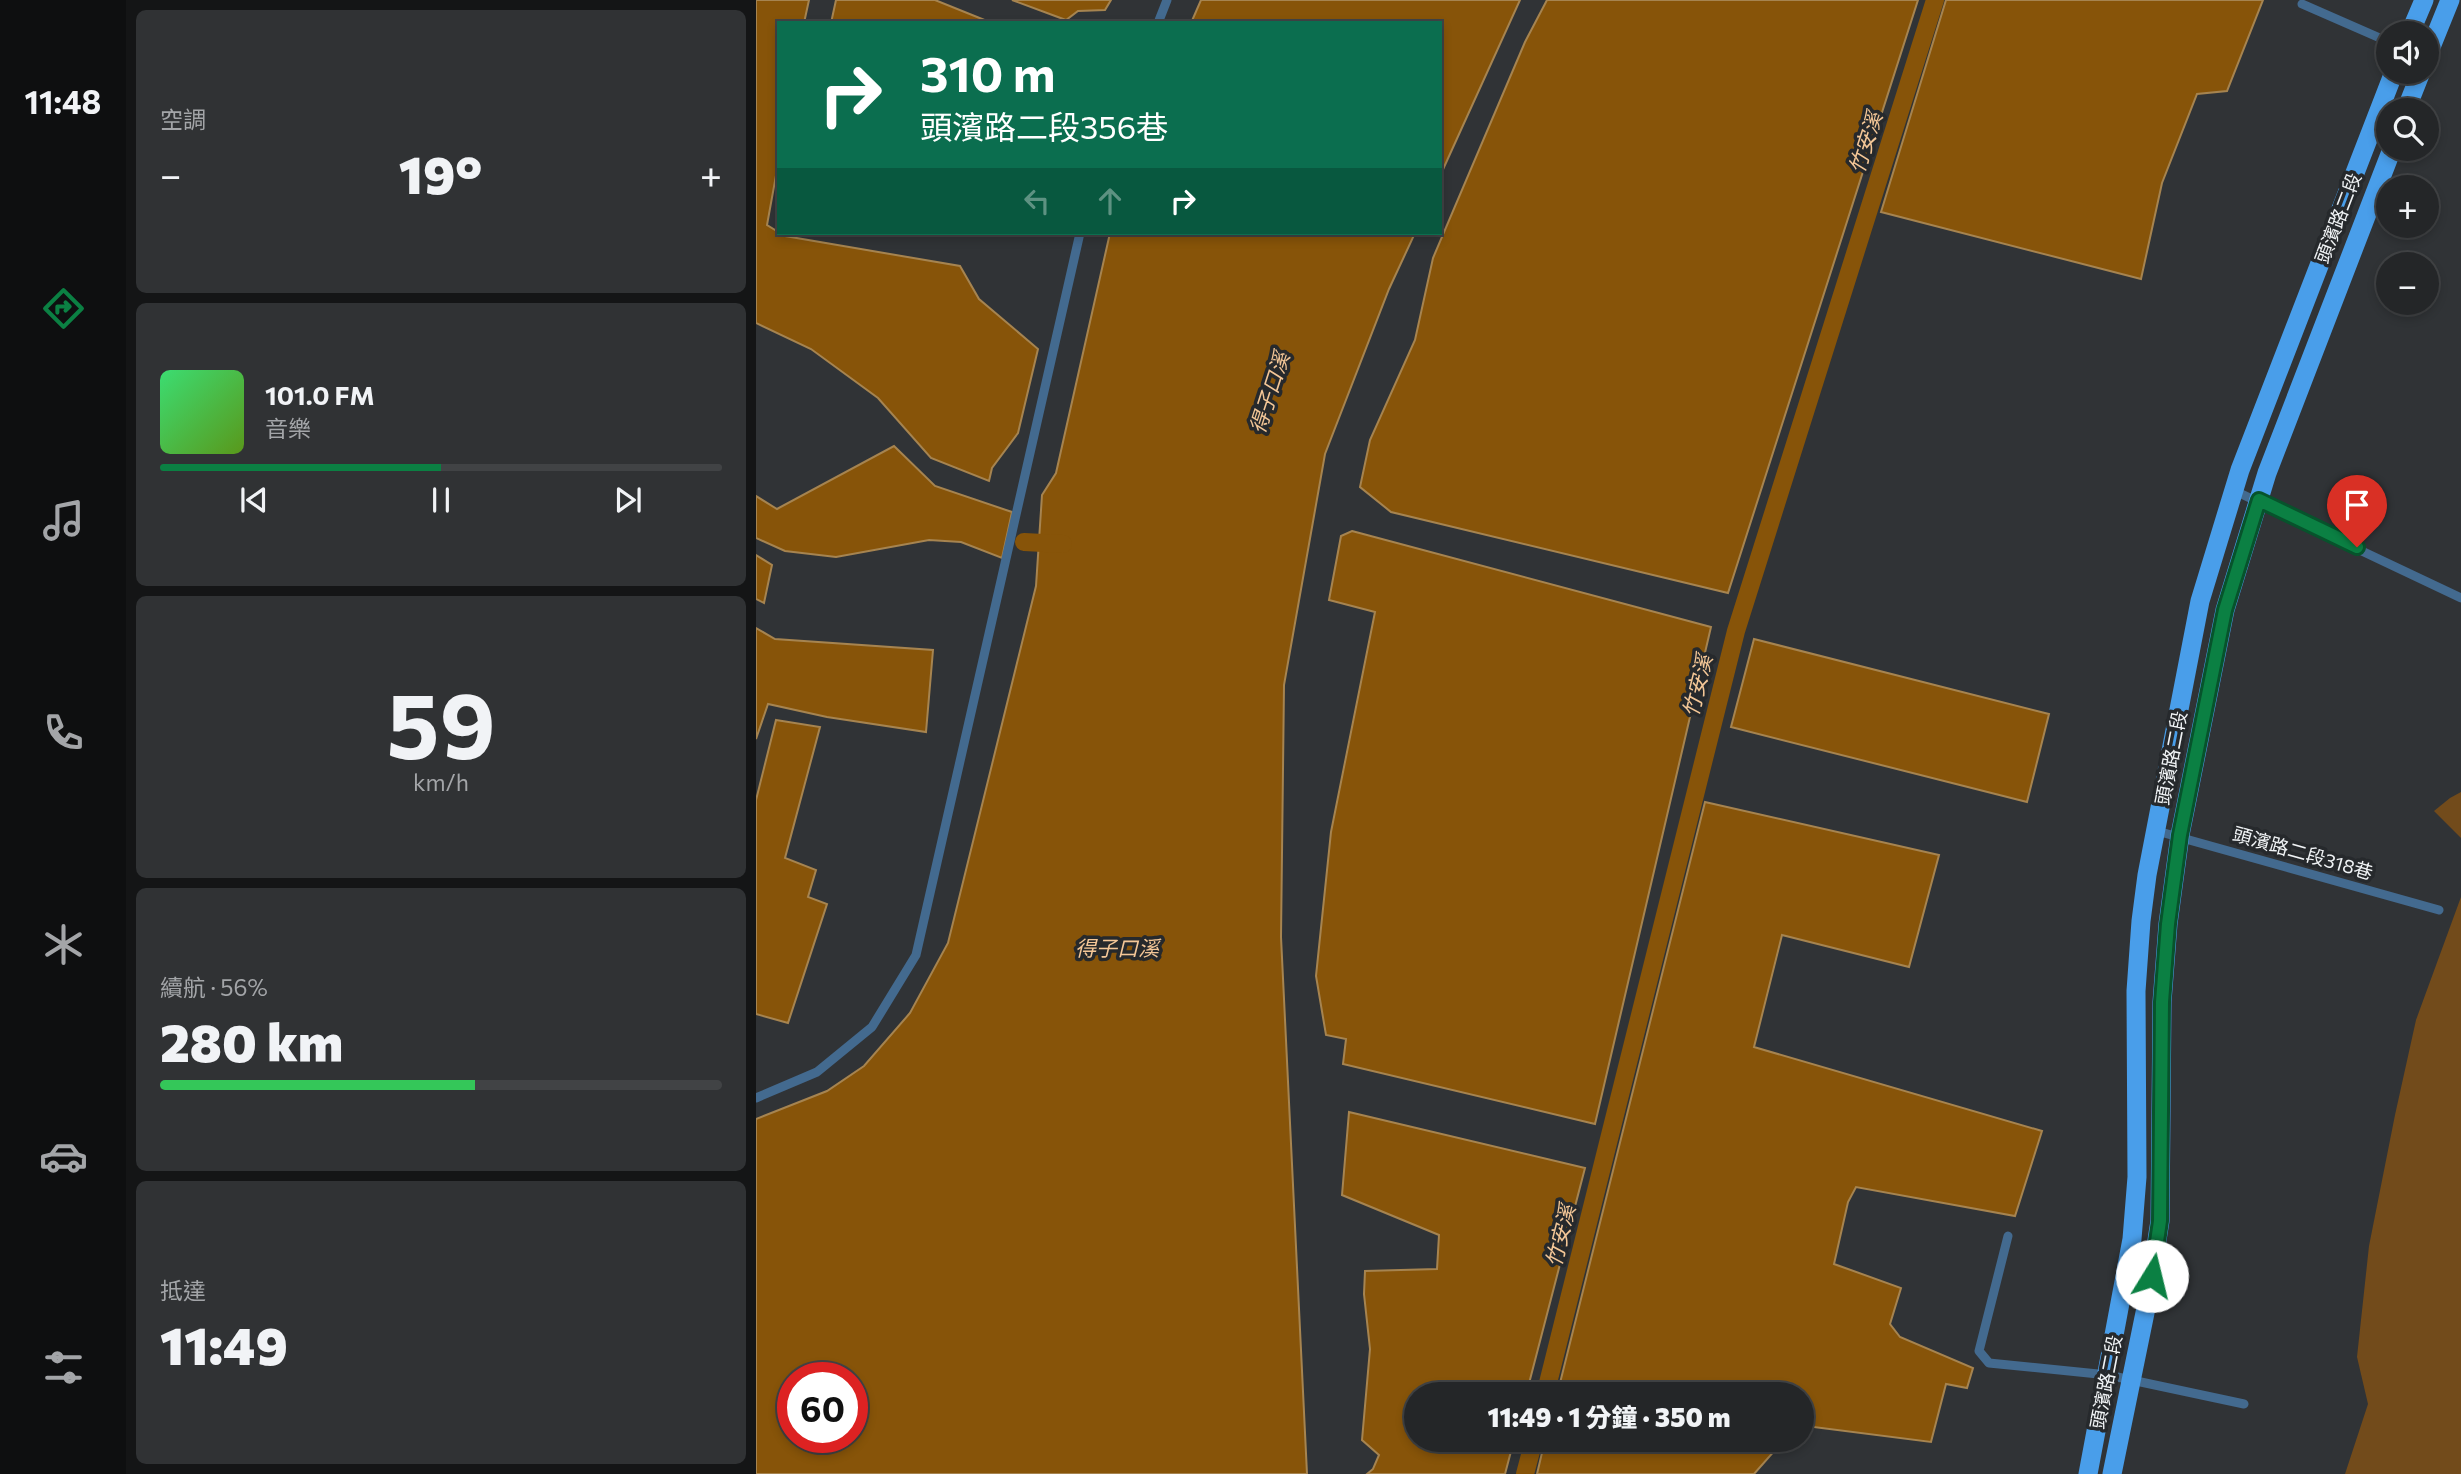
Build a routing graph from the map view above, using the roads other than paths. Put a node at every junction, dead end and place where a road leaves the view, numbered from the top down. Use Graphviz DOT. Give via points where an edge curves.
graph roads {
  1 [pos="1167,0"];
  2 [pos="2424,0"];
  3 [pos="2450,0"];
  4 [pos="2302,4"];
  5 [pos="1159,21"];
  6 [pos="2415,21"];
  7 [pos="2439,27"];
  8 [pos="2376,36"];
  9 [pos="2376,118"];
  10 [pos="2388,161"];
  11 [pos="2342,209"];
  12 [pos="2366,220"];
  13 [pos="1080,235"];
  14 [pos="2233,490"];
  15 [pos="2259,500"];
  16 [pos="2461,598"];
  17 [pos="2157,831"];
  18 [pos="2180,835"];
  19 [pos="2439,910"];
  20 [pos="756,1098"];
  21 [pos="2008,1236"];
  22 [pos="2108,1375"];
  23 [pos="2131,1380"];
  24 [pos="2244,1404"];
  25 [pos="2088,1474"];
  26 [pos="2112,1474"];
  1 -- 5 [label="lane"];
  2 -- 6 [label="main road"];
  3 -- 7 [label="main road"];
  4 -- 8 [label="lane"];
  9 -- 11 [label="main road, 頭濱路二段"];
  10 -- 12 [label="main road, 頭濱路二段"];
  11 -- 12 [label="main road"];
  11 -- 14 [label="main road, 頭濱路二段"];
  12 -- 15 [label="main road, 頭濱路二段"];
  13 -- 20 [label="lane" via="916,955 872,1027 817,1072"];
  14 -- 15 [label="lane"];
  14 -- 17 [label="main road, 頭濱路二段" via="2200,601"];
  15 -- 16 [label="lane"];
  15 -- 18 [label="main road, 頭濱路二段" via="2225,610"];
  17 -- 18 [label="lane, 頭濱路二段318巷"];
  17 -- 22 [label="main road, 頭濱路二段" via="2136,980 2137,1177 2132,1239"];
  18 -- 19 [label="lane, 頭濱路二段318巷"];
  18 -- 23 [label="main road, 頭濱路二段" via="2162,1002 2160,1221"];
  21 -- 22 [label="lane" via="1979,1351 1989,1363"];
  22 -- 23 [label="lane"];
  22 -- 25 [label="main road, 頭濱路二段"];
  23 -- 24 [label="lane"];
  23 -- 26 [label="main road, 頭濱路二段"];
}
